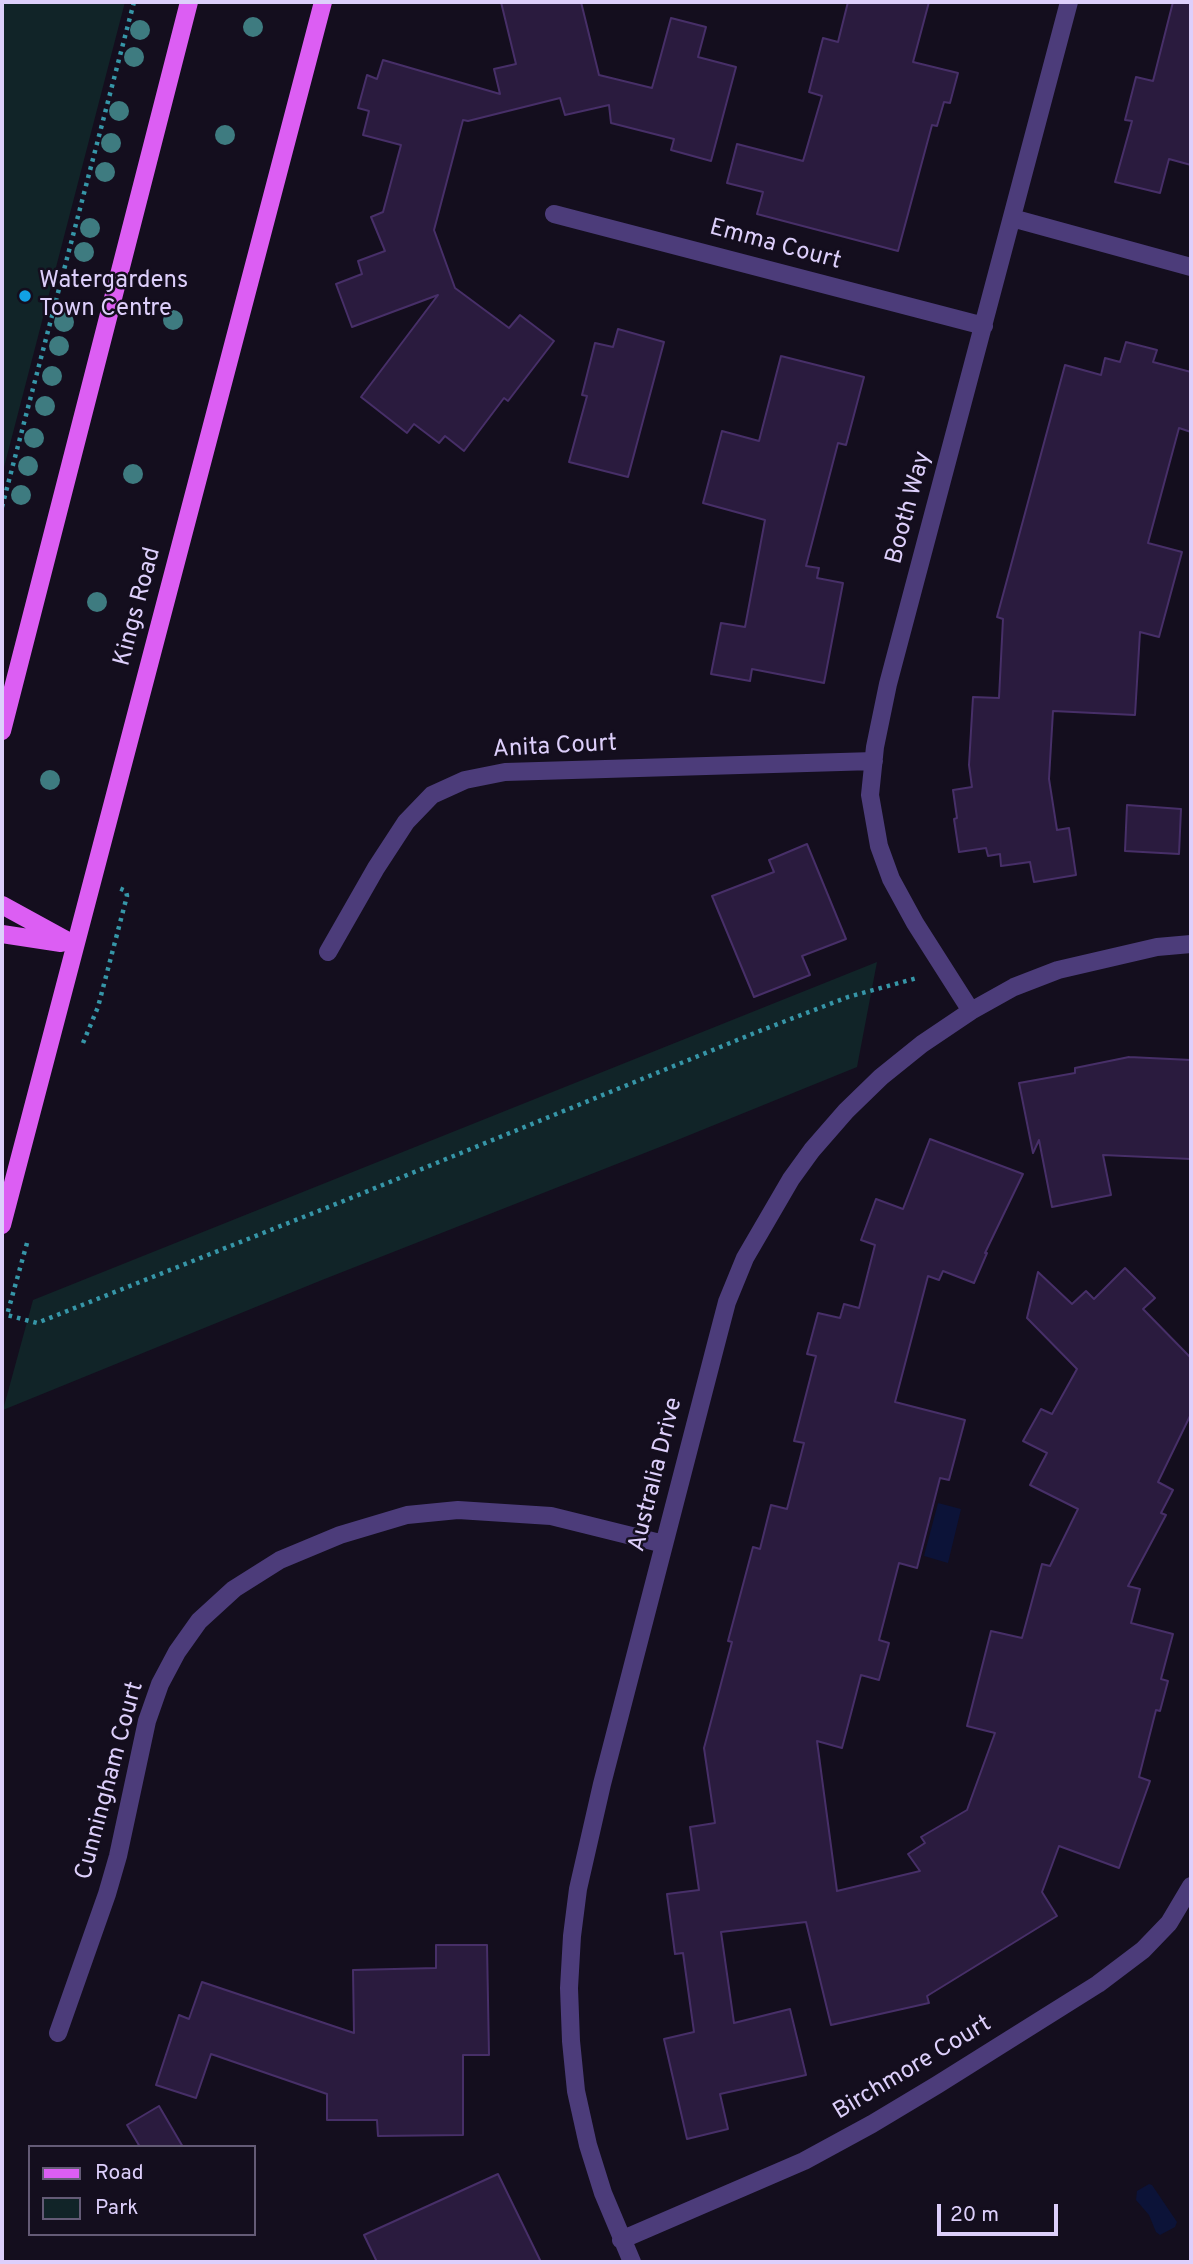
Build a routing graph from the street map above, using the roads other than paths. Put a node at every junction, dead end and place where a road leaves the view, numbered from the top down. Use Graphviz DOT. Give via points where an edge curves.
graph roads {
  1 [pos="189,2"];
  2 [pos="323,2"];
  3 [pos="1069,2"];
  4 [pos="554,214"];
  5 [pos="1012,218"];
  6 [pos="1191,267"];
  7 [pos="984,326"];
  8 [pos="2,731"];
  9 [pos="874,761"];
  10 [pos="2,905"];
  11 [pos="2,934"];
  12 [pos="1191,944"];
  13 [pos="75,945"];
  14 [pos="328,952"];
  15 [pos="971,1011"];
  16 [pos="2,1225"];
  17 [pos="664,1544"];
  18 [pos="1191,1886"];
  19 [pos="58,2033"];
  20 [pos="621,2240"];
  21 [pos="632,2262"];
  1 -- 8 [label="main road"];
  2 -- 13 [label="main road, Kings Road"];
  3 -- 5 [label="street, Booth Way"];
  4 -- 7 [label="street, Emma Court"];
  5 -- 6 [label="street"];
  5 -- 7 [label="street, Booth Way"];
  7 -- 9 [label="street, Booth Way" via="880,716"];
  9 -- 14 [label="street, Anita Court" via="505,772 464,780 432,795 406,822"];
  9 -- 15 [label="street, Booth Way" via="870,795 879,846 891,879"];
  10 -- 13 [label="main road"];
  11 -- 13 [label="main road"];
  12 -- 15 [label="street, Australia Drive" via="1157,947 1058,970"];
  13 -- 16 [label="main road, Kings Road"];
  15 -- 17 [label="street, Australia Drive" via="922,1044 846,1111 791,1179 771,1212 727,1302"];
  17 -- 19 [label="street, Cunningham Court" via="551,1516 458,1510 407,1515 340,1535 280,1560 234,1589 199,1621 160,1685 147,1721 107,1894"];
  17 -- 20 [label="street, Australia Drive" via="588,1842 572,1936 570,2041 576,2091 588,2145"];
  18 -- 20 [label="street, Birchmore Court" via="1169,1923 1143,1950 1098,1984 937,2085 804,2161"];
  20 -- 21 [label="street, Australia Drive"];
}
